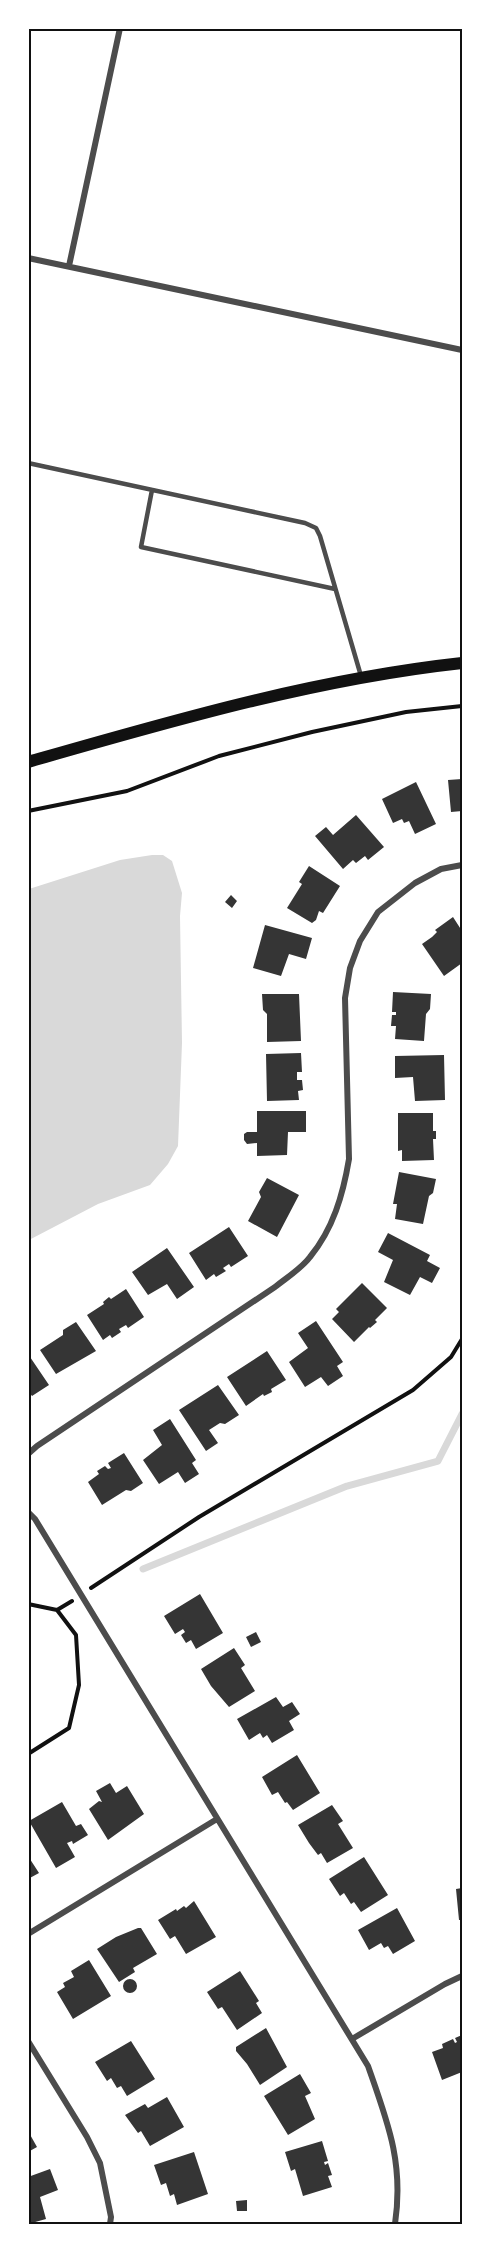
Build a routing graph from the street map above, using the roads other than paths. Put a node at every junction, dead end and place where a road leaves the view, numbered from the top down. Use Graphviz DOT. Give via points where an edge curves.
graph roads {
  1 [pos="120,28"];
  2 [pos="28,258"];
  3 [pos="69,267"];
  4 [pos="462,350"];
  5 [pos="28,463"];
  6 [pos="153,490"];
  7 [pos="335,589"];
  8 [pos="462,663"];
  9 [pos="362,678"];
  10 [pos="28,762"];
  11 [pos="462,865"];
  12 [pos="28,1454"];
  13 [pos="28,1512"];
  14 [pos="217,1819"];
  15 [pos="28,1934"];
  16 [pos="462,1976"];
  17 [pos="352,2039"];
  18 [pos="28,2042"];
  19 [pos="110,2224"];
  20 [pos="395,2224"];
  1 -- 3 [label="street"];
  2 -- 3 [label="street"];
  3 -- 4 [label="street"];
  5 -- 6 [label="lane"];
  6 -- 7 [label="lane" via="316,528"];
  6 -- 7 [label="lane" via="141,547"];
  7 -- 9 [label="lane"];
  8 -- 9 [label="main road"];
  9 -- 10 [label="main road" via="256,701"];
  11 -- 12 [label="street" via="441,869 415,883 378,912 360,941 345,999 350,1159 331,1226 309,1259 274,1287"];
  13 -- 14 [label="street"];
  14 -- 15 [label="street"];
  14 -- 17 [label="street"];
  16 -- 17 [label="street"];
  17 -- 20 [label="street" via="368,2066 391,2130 399,2198"];
  18 -- 19 [label="street" via="100,2163"];
}
